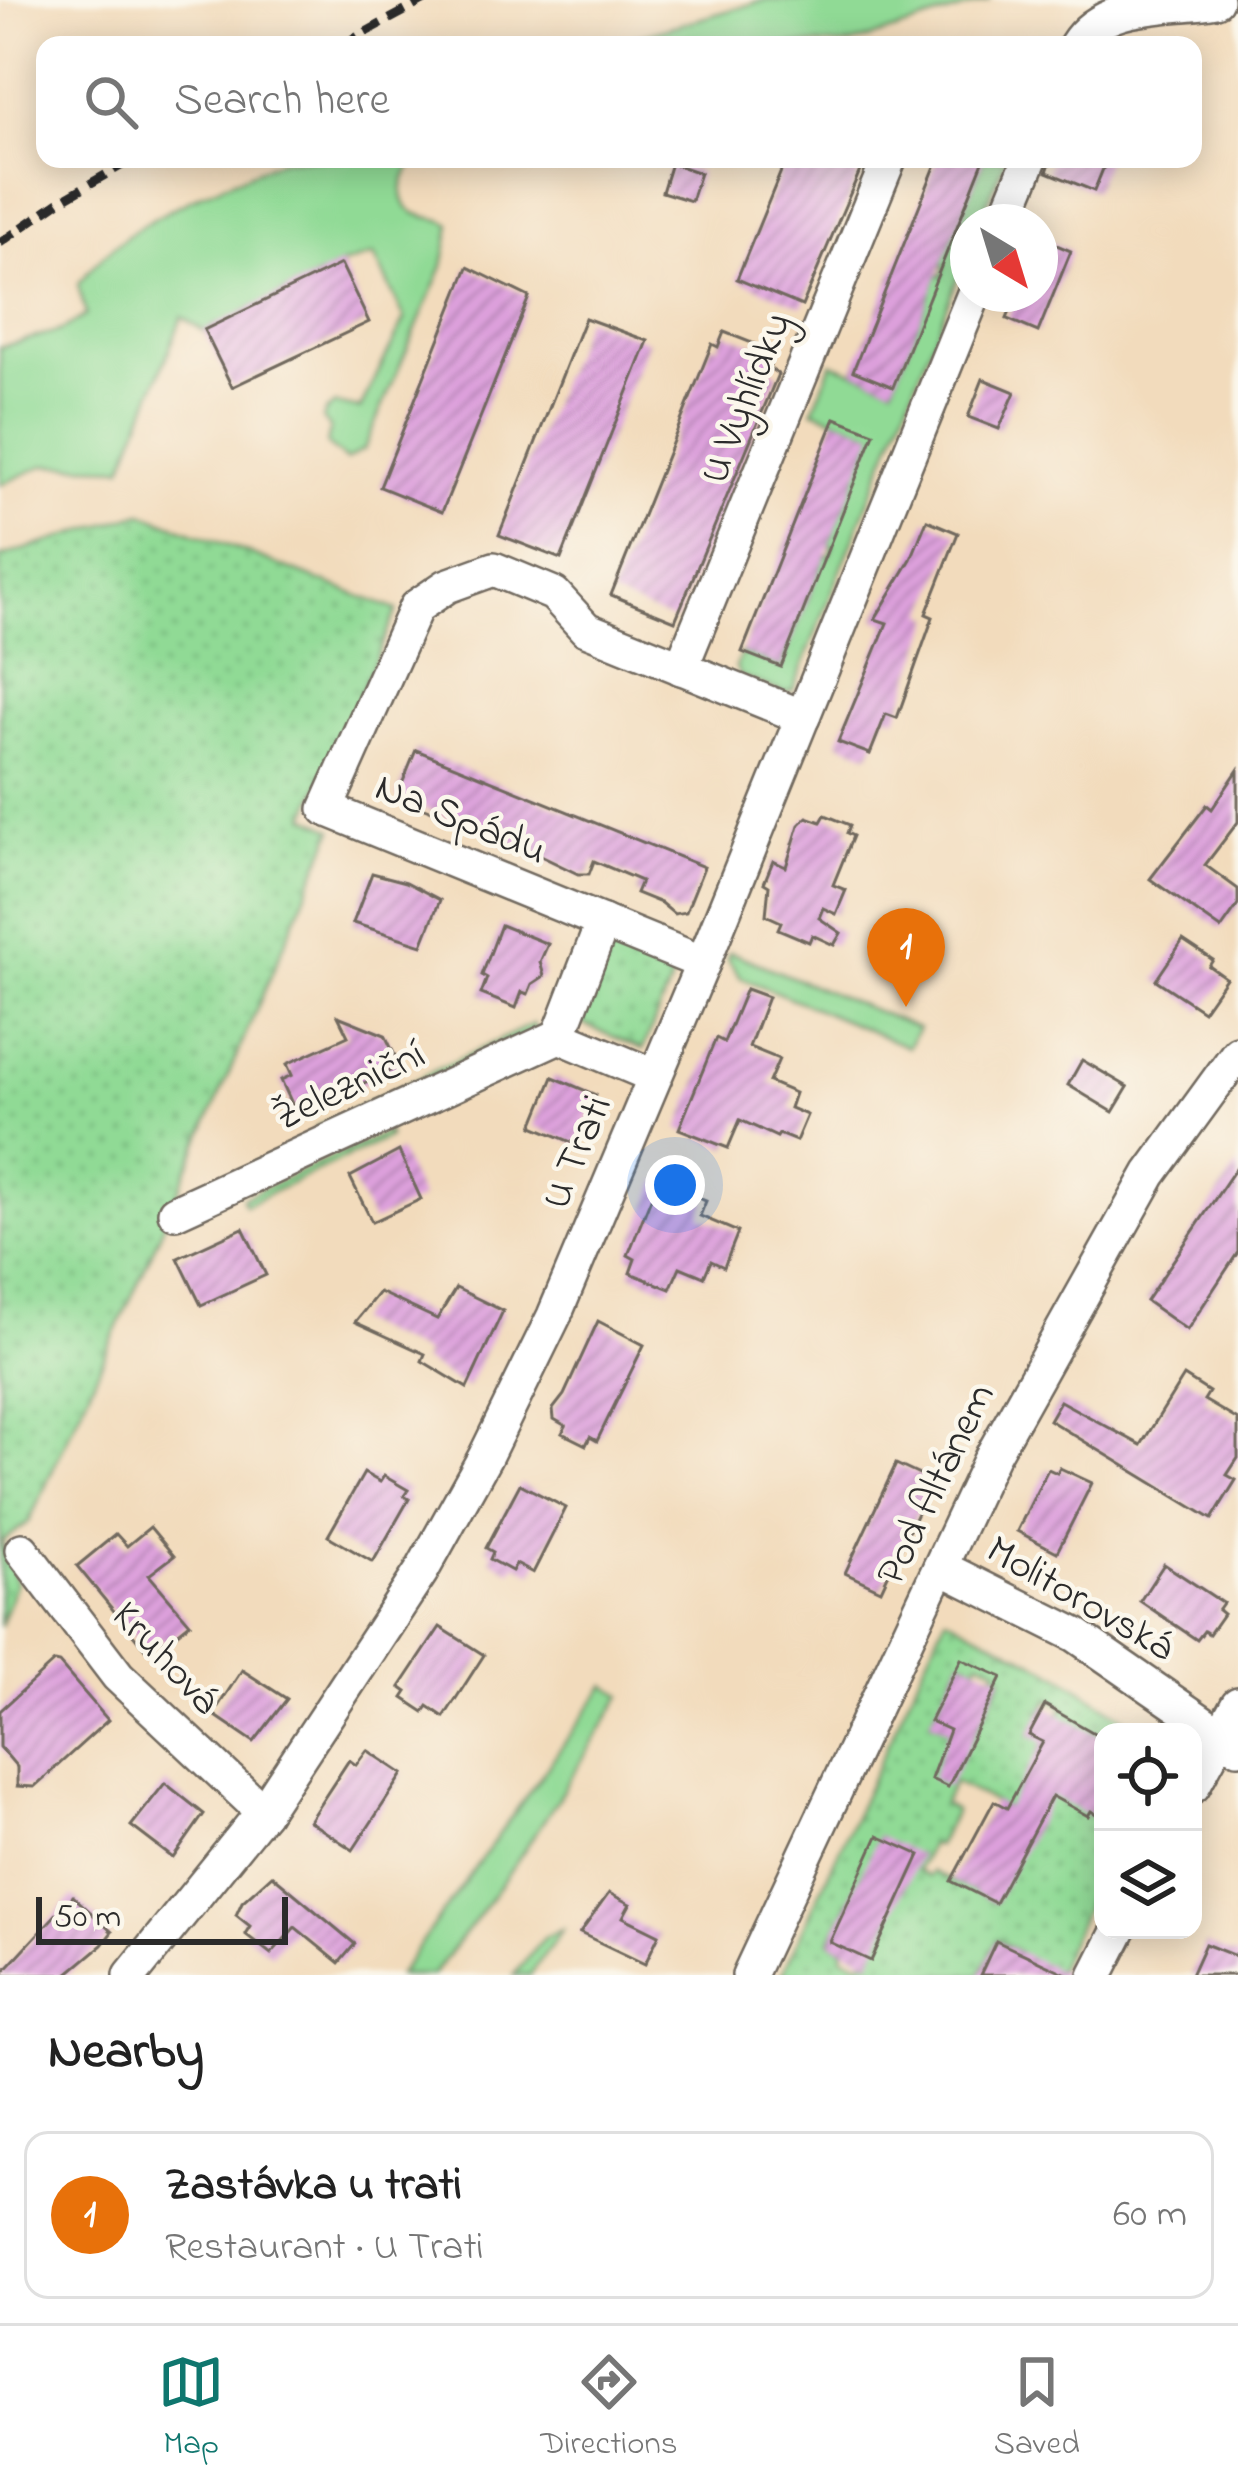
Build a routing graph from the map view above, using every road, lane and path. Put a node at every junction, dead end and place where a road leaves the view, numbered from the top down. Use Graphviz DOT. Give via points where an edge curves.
graph roads {
  1 [pos="1216,0"];
  2 [pos="1084,36"];
  3 [pos="885,168"];
  4 [pos="1026,168"];
  5 [pos="1011,204"];
  6 [pos="967,312"];
  7 [pos="681,668"];
  8 [pos="802,717"];
  9 [pos="603,922"];
  10 [pos="703,963"];
  11 [pos="560,1036"];
  12 [pos="1238,1053"];
  13 [pos="654,1076"];
  14 [pos="175,1212"];
  15 [pos="22,1550"];
  16 [pos="940,1567"];
  17 [pos="1238,1704"];
  18 [pos="1229,1740"];
  19 [pos="1202,1774"];
  20 [pos="262,1812"];
  21 [pos="1114,1939"];
  22 [pos="131,1975"];
  23 [pos="749,1975"];
  24 [pos="1096,1975"];
  1 -- 2 [label="street" via="1118,13"];
  3 -- 7 [label="street, U Vyhlídky"];
  4 -- 5 [label="street"];
  6 -- 8 [label="street, U Trati"];
  7 -- 8 [label="street"];
  7 -- 9 [label="street, Na Spádu" via="586,629 554,594 494,569 447,586 416,607 326,809"];
  8 -- 10 [label="street, U Trati"];
  9 -- 10 [label="street, Na Spádu"];
  9 -- 11 [label="street"];
  10 -- 13 [label="street, U Trati"];
  11 -- 13 [label="street"];
  11 -- 14 [label="street, Železniční"];
  12 -- 16 [label="street, Pod Altánem" via="1150,1174 992,1456"];
  13 -- 20 [label="street, U Trati" via="485,1457 421,1572"];
  15 -- 20 [label="street, Kruhová" via="118,1676"];
  16 -- 18 [label="street, Molitorovská" via="1076,1635"];
  16 -- 23 [label="street, Pod Altánem"];
  17 -- 18 [label="street"];
  18 -- 19 [label="street"];
  20 -- 22 [label="street, U Trati"];
  21 -- 24 [label="street"];
}
